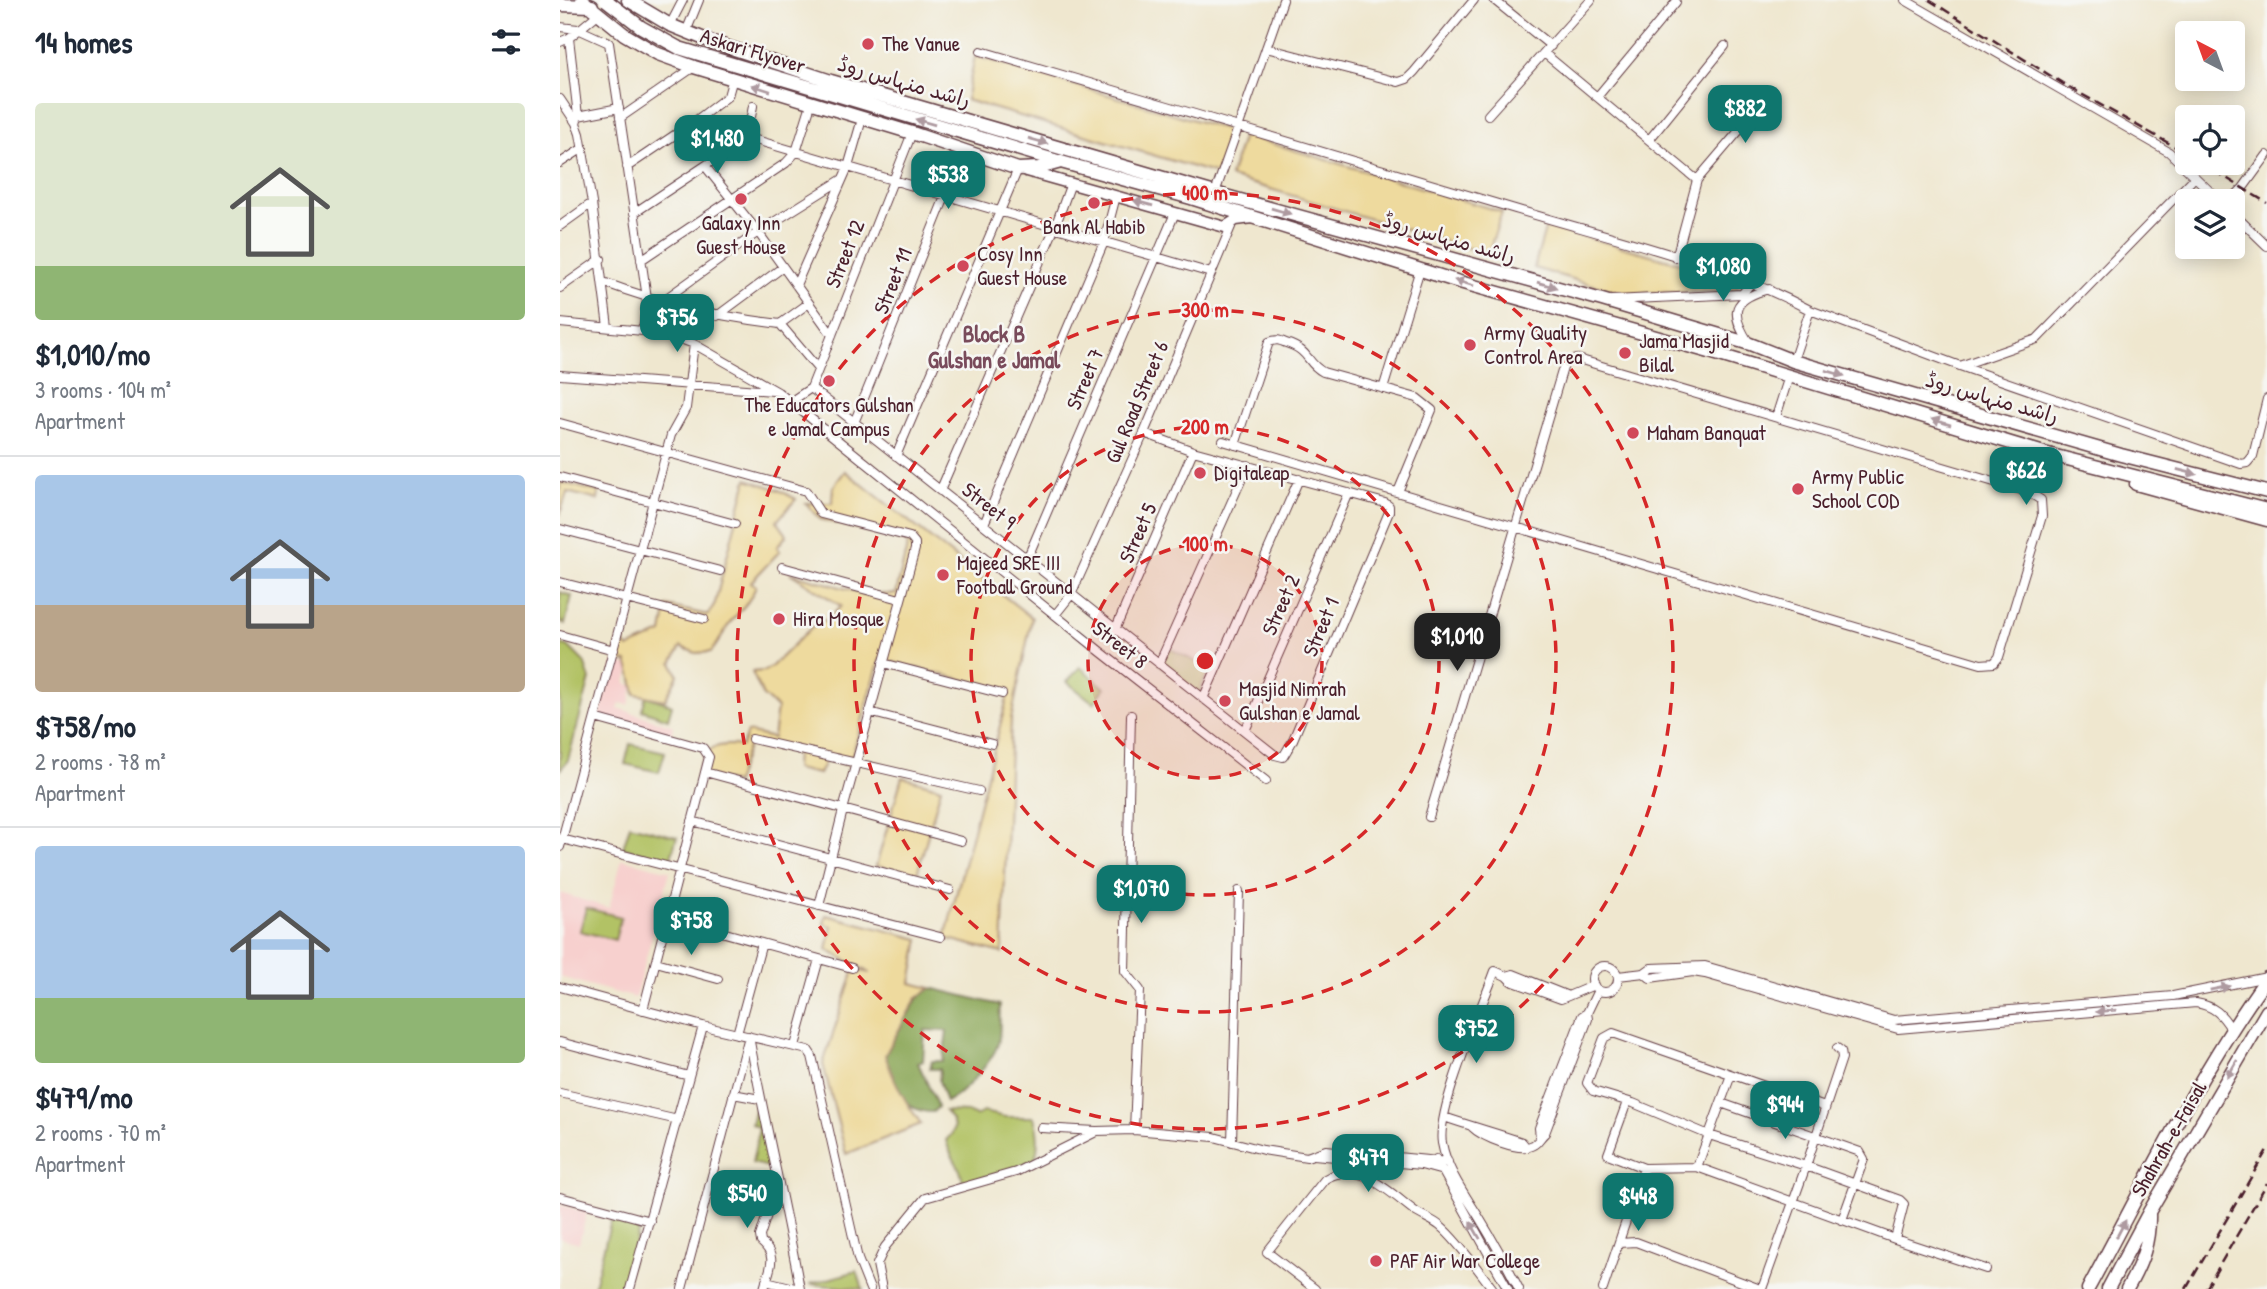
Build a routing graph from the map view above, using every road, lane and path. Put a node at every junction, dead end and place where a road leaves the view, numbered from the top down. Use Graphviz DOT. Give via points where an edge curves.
graph roads {
  1 [pos="607,0"];
  2 [pos="683,0"];
  3 [pos="699,0"];
  4 [pos="1283,0"];
  5 [pos="1474,0"];
  6 [pos="1494,0"];
  7 [pos="1591,0"];
  8 [pos="1905,0"];
  9 [pos="1676,2"];
  10 [pos="637,3"];
  11 [pos="560,5"];
  12 [pos="590,7"];
  13 [pos="670,24"];
  14 [pos="560,27"];
  15 [pos="578,29"];
  16 [pos="686,32"];
  17 [pos="624,34"];
  18 [pos="569,38"];
  19 [pos="560,42"];
  20 [pos="1551,46"];
  21 [pos="1725,46"];
  22 [pos="1266,48"];
  23 [pos="981,51"];
  24 [pos="1545,53"];
  25 [pos="694,67"];
  26 [pos="733,78"];
  27 [pos="1772,92"];
  28 [pos="1597,97"];
  29 [pos="561,102"];
  30 [pos="811,104"];
  31 [pos="753,106"];
  32 [pos="619,108"];
  33 [pos="1488,115"];
  34 [pos="620,118"];
  35 [pos="577,119"];
  36 [pos="862,119"];
  37 [pos="694,122"];
  38 [pos="1238,127"];
  39 [pos="912,133"];
  40 [pos="747,138"];
  41 [pos="1649,140"];
  42 [pos="583,148"];
  43 [pos="796,152"];
  44 [pos="963,152"];
  45 [pos="1074,152"];
  46 [pos="2267,155"];
  47 [pos="1061,162"];
  48 [pos="560,163"];
  49 [pos="705,166"];
  50 [pos="627,167"];
  51 [pos="848,167"];
  52 [pos="1018,169"];
  53 [pos="1140,171"];
  54 [pos="2195,177"];
  55 [pos="841,180"];
  56 [pos="894,180"];
  57 [pos="1697,180"];
  58 [pos="1129,181"];
  59 [pos="1071,183"];
  60 [pos="2183,189"];
  61 [pos="2208,189"];
  62 [pos="2242,189"];
  63 [pos="1215,193"];
  64 [pos="947,196"];
  65 [pos="1116,196"];
  66 [pos="2175,197"];
  67 [pos="1191,198"];
  68 [pos="732,200"];
  69 [pos="592,204"];
  70 [pos="1002,212"];
  71 [pos="1175,213"];
  72 [pos="634,214"];
  73 [pos="1255,218"];
  74 [pos="1233,222"];
  75 [pos="2245,225"];
  76 [pos="560,226"];
  77 [pos="1055,227"];
  78 [pos="758,232"];
  79 [pos="1104,242"];
  80 [pos="2267,246"];
  81 [pos="1157,257"];
  82 [pos="1676,258"];
  83 [pos="601,259"];
  84 [pos="641,260"];
  85 [pos="783,267"];
  86 [pos="1420,269"];
  87 [pos="1211,273"];
  88 [pos="603,282"];
  89 [pos="1751,283"];
  90 [pos="796,285"];
  91 [pos="560,288"];
  92 [pos="1769,289"];
  93 [pos="647,298"];
  94 [pos="1602,300"];
  95 [pos="661,302"];
  96 [pos="809,303"];
  97 [pos="1810,310"];
  98 [pos="717,316"];
  99 [pos="560,323"];
  100 [pos="780,324"];
  101 [pos="608,327"];
  102 [pos="643,331"];
  103 [pos="832,335"];
  104 [pos="694,344"];
  105 [pos="1749,344"];
  106 [pos="1793,361"];
  107 [pos="1960,366"];
  108 [pos="818,369"];
  109 [pos="560,375"];
  110 [pos="1789,376"];
  111 [pos="690,386"];
  112 [pos="811,388"];
  113 [pos="1383,388"];
  114 [pos="778,392"];
  115 [pos="2267,399"];
  116 [pos="790,402"];
  117 [pos="1776,417"];
  118 [pos="560,423"];
  119 [pos="854,423"];
  120 [pos="1144,433"];
  121 [pos="1223,441"];
  122 [pos="1235,445"];
  123 [pos="1193,450"];
  124 [pos="666,453"];
  125 [pos="896,456"];
  126 [pos="1248,465"];
  127 [pos="2112,472"];
  128 [pos="560,477"];
  129 [pos="1299,479"];
  130 [pos="940,491"];
  131 [pos="1398,492"];
  132 [pos="2267,492"];
  133 [pos="1349,493"];
  134 [pos="653,502"];
  135 [pos="2267,510"];
  136 [pos="2267,520"];
  137 [pos="735,524"];
  138 [pos="984,524"];
  139 [pos="560,529"];
  140 [pos="1517,529"];
  141 [pos="640,551"];
  142 [pos="1027,559"];
  143 [pos="782,568"];
  144 [pos="720,570"];
  145 [pos="560,582"];
  146 [pos="1071,595"];
  147 [pos="900,599"];
  148 [pos="627,600"];
  149 [pos="1055,615"];
  150 [pos="704,619"];
  151 [pos="1115,630"];
  152 [pos="560,635"];
  153 [pos="614,650"];
  154 [pos="883,663"];
  155 [pos="1159,664"];
  156 [pos="1002,694"];
  157 [pos="1203,699"];
  158 [pos="869,712"];
  159 [pos="1131,715"];
  160 [pos="595,719"];
  161 [pos="1245,731"];
  162 [pos="752,739"];
  163 [pos="992,744"];
  164 [pos="1279,758"];
  165 [pos="856,762"];
  166 [pos="705,772"];
  167 [pos="1266,781"];
  168 [pos="979,790"];
  169 [pos="843,810"];
  170 [pos="1429,817"];
  171 [pos="692,821"];
  172 [pos="961,841"];
  173 [pos="561,843"];
  174 [pos="831,859"];
  175 [pos="680,870"];
  176 [pos="950,890"];
  177 [pos="1239,891"];
  178 [pos="819,906"];
  179 [pos="667,917"];
  180 [pos="940,937"];
  181 [pos="762,943"];
  182 [pos="818,958"];
  183 [pos="656,962"];
  184 [pos="852,968"];
  185 [pos="1618,976"];
  186 [pos="2267,978"];
  187 [pos="718,979"];
  188 [pos="560,987"];
  189 [pos="1596,988"];
  190 [pos="2195,992"];
  191 [pos="2164,996"];
  192 [pos="2196,1003"];
  193 [pos="2165,1007"];
  194 [pos="643,1010"];
  195 [pos="2267,1011"];
  196 [pos="1981,1017"];
  197 [pos="703,1026"];
  198 [pos="2231,1029"];
  199 [pos="737,1034"];
  200 [pos="749,1036"];
  201 [pos="560,1042"];
  202 [pos="795,1046"];
  203 [pos="1837,1048"];
  204 [pos="1731,1075"];
  205 [pos="690,1076"];
  206 [pos="560,1093"];
  207 [pos="733,1094"];
  208 [pos="760,1099"];
  209 [pos="1627,1102"];
  210 [pos="1721,1103"];
  211 [pos="1825,1109"];
  212 [pos="1444,1117"];
  213 [pos="678,1120"];
  214 [pos="1041,1128"];
  215 [pos="1134,1130"];
  216 [pos="1096,1131"];
  217 [pos="1709,1135"];
  218 [pos="1816,1136"];
  219 [pos="1232,1142"];
  220 [pos="1314,1155"];
  221 [pos="1436,1159"];
  222 [pos="1448,1161"];
  223 [pos="1806,1166"];
  224 [pos="1697,1167"];
  225 [pos="1644,1168"];
  226 [pos="1441,1171"];
  227 [pos="1453,1174"];
  228 [pos="779,1178"];
  229 [pos="1856,1183"];
  230 [pos="560,1197"];
  231 [pos="1793,1203"];
  232 [pos="2150,1212"];
  233 [pos="1842,1220"];
  234 [pos="650,1221"];
  235 [pos="1895,1239"];
  236 [pos="1619,1243"];
  237 [pos="1986,1269"];
  238 [pos="765,1285"];
  239 [pos="630,1289"];
  240 [pos="682,1289"];
  241 [pos="799,1289"];
  242 [pos="870,1289"];
  243 [pos="883,1289"];
  244 [pos="1315,1289"];
  245 [pos="1493,1289"];
  246 [pos="1508,1289"];
  247 [pos="1519,1289"];
  248 [pos="1603,1289"];
  249 [pos="1761,1289"];
  250 [pos="2088,1289"];
  251 [pos="2108,1289"];
  252 [pos="2127,1289"];
  1 -- 12 [label="main road"];
  47 -- 1 [label="main road, Askari Flyover, one-way, bridge" via="679,48 641,27"];
  2 -- 13 [label="street"];
  3 -- 16 [label="street"];
  4 -- 22 [label="street"];
  5 -- 22 [label="street" via="1414,72 1398,82"];
  6 -- 20 [label="street"];
  7 -- 20 [label="street"];
  8 -- 54 [label="street" via="2169,152"];
  9 -- 28 [label="street"];
  10 -- 13 [label="main road, راشد منہاس روڈ"];
  10 -- 17 [label="main road"];
  11 -- 12 [label="main road"];
  12 -- 15 [label="street"];
  12 -- 17 [label="main road"];
  13 -- 16 [label="main road, راشد منہاس روڈ"];
  14 -- 15 [label="street"];
  15 -- 18 [label="street"];
  15 -- 32 [label="street" via="609,43"];
  16 -- 45 [label="main road, راشد منہاس روڈ, one-way" via="831,81"];
  17 -- 25 [label="main road"];
  18 -- 19 [label="street"];
  18 -- 35 [label="street"];
  20 -- 24 [label="street"];
  21 -- 41 [label="street"];
  22 -- 38 [label="street"];
  23 -- 38 [label="street"];
  24 -- 28 [label="street"];
  24 -- 33 [label="street"];
  25 -- 26 [label="main road"];
  25 -- 34 [label="street"];
  30 -- 26 [label="main road, one-way"];
  26 -- 37 [label="street" via="728,96"];
  27 -- 57 [label="street"];
  28 -- 41 [label="street"];
  29 -- 35 [label="street"];
  30 -- 36 [label="main road"];
  30 -- 43 [label="street"];
  31 -- 40 [label="street"];
  32 -- 34 [label="street"];
  32 -- 35 [label="street"];
  34 -- 50 [label="street"];
  35 -- 42 [label="street"];
  36 -- 39 [label="main road"];
  36 -- 51 [label="street"];
  37 -- 40 [label="street"];
  37 -- 50 [label="street"];
  38 -- 63 [label="street"];
  38 -- 82 [label="street"];
  39 -- 44 [label="main road"];
  39 -- 56 [label="street, Street 12"];
  40 -- 43 [label="street"];
  40 -- 49 [label="street"];
  41 -- 57 [label="street"];
  42 -- 48 [label="street"];
  42 -- 69 [label="street"];
  43 -- 51 [label="street"];
  43 -- 68 [label="street"];
  44 -- 52 [label="main road"];
  44 -- 64 [label="street, Street 11"];
  45 -- 53 [label="main road, راشد منہاس روڈ"];
  45 -- 58 [label="main road" via="1126,174"];
  46 -- 62 [label="street"];
  47 -- 52 [label="main road"];
  47 -- 58 [label="main road, راشد منہاس روڈ"];
  49 -- 68 [label="street"];
  49 -- 72 [label="street"];
  50 -- 72 [label="street"];
  51 -- 55 [label="street"];
  51 -- 56 [label="street"];
  52 -- 59 [label="main road"];
  52 -- 70 [label="street"];
  53 -- 63 [label="main road, راشد منہاس روڈ"];
  53 -- 67 [label="main road"];
  54 -- 60 [label="street"];
  54 -- 61 [label="street"];
  55 -- 78 [label="street"];
  55 -- 90 [label="street"];
  56 -- 64 [label="street"];
  56 -- 103 [label="street, Street 12"];
  57 -- 82 [label="street"];
  58 -- 67 [label="main road, راشد منہاس روڈ"];
  59 -- 65 [label="main road"];
  59 -- 77 [label="street, Street 9"];
  63 -- 94 [label="main road, راشد منہاس روڈ, one-way"];
  64 -- 70 [label="street"];
  64 -- 119 [label="street, Street 11"];
  71 -- 65 [label="main road, one-way"];
  65 -- 79 [label="street"];
  66 -- 107 [label="street" via="2037,339"];
  67 -- 73 [label="main road, راشد منہاس روڈ"];
  68 -- 78 [label="street"];
  68 -- 84 [label="street"];
  69 -- 76 [label="street"];
  69 -- 83 [label="street"];
  70 -- 77 [label="street"];
  70 -- 125 [label="street"];
  71 -- 74 [label="main road" via="1225,227"];
  71 -- 81 [label="street, Street 7"];
  72 -- 84 [label="street"];
  73 -- 74 [label="main road"];
  73 -- 86 [label="main road, راشد منہاس روڈ"];
  74 -- 87 [label="street, Gul Road Street 6"];
  75 -- 80 [label="street"];
  77 -- 79 [label="street"];
  77 -- 130 [label="street, Street 9"];
  78 -- 85 [label="street"];
  78 -- 95 [label="street"];
  79 -- 81 [label="street"];
  79 -- 138 [label="street"];
  81 -- 87 [label="street"];
  81 -- 142 [label="street, Street 7"];
  82 -- 89 [label="street"];
  83 -- 88 [label="street"];
  83 -- 91 [label="street"];
  84 -- 93 [label="street"];
  85 -- 90 [label="street"];
  85 -- 98 [label="street"];
  110 -- 86 [label="main road, راشد منہاس روڈ, one-way"];
  86 -- 113 [label="street"];
  87 -- 120 [label="street, Gul Road Street 6"];
  88 -- 93 [label="street"];
  88 -- 101 [label="street"];
  89 -- 92 [label="street"];
  89 -- 94 [label="street" via="1742,294"];
  90 -- 96 [label="street"];
  92 -- 97 [label="street"];
  92 -- 105 [label="street" via="1745,298 1737,309 1736,319"];
  93 -- 95 [label="street"];
  93 -- 102 [label="street"];
  94 -- 105 [label="main road, راشد منہاس روڈ"];
  95 -- 98 [label="street"];
  96 -- 100 [label="street"];
  96 -- 103 [label="street"];
  97 -- 106 [label="street"];
  97 -- 107 [label="street"];
  98 -- 100 [label="street"];
  99 -- 101 [label="street, Street 8"];
  100 -- 108 [label="street"];
  101 -- 102 [label="street, Street 8"];
  102 -- 104 [label="street, Street 8"];
  103 -- 108 [label="street, Street 12"];
  104 -- 111 [label="street"];
  104 -- 114 [label="street, Street 8"];
  105 -- 106 [label="main road, راشد منہاس روڈ"];
  106 -- 132 [label="main road, راشد منہاس روڈ, one-way"];
  107 -- 115 [label="street" via="2241,464 2253,456"];
  108 -- 112 [label="street, Street 12"];
  109 -- 111 [label="street"];
  110 -- 117 [label="street"];
  127 -- 110 [label="main road, راشد منہاس روڈ, one-way"];
  111 -- 114 [label="street"];
  111 -- 124 [label="street" via="686,408"];
  112 -- 116 [label="street"];
  112 -- 119 [label="street, Street 9"];
  113 -- 122 [label="street" via="1323,372 1301,348 1276,339 1269,342"];
  113 -- 131 [label="street" via="1417,398 1432,410"];
  114 -- 116 [label="street, Street 8"];
  116 -- 149 [label="street, Street 8"];
  117 -- 140 [label="street" via="1578,359 1565,361"];
  117 -- 140 [label="street" via="2028,492 2041,500 2042,516 1994,663 1981,664"];
  118 -- 124 [label="street"];
  119 -- 125 [label="street, Street 9"];
  120 -- 123 [label="street"];
  120 -- 146 [label="street, Gul Road Street 6"];
  121 -- 122 [label="street"];
  122 -- 131 [label="street"];
  123 -- 126 [label="street"];
  123 -- 151 [label="street, Street 5"];
  124 -- 134 [label="street"];
  124 -- 147 [label="street" via="806,491 821,514 910,537 915,549"];
  125 -- 130 [label="street, Street 9"];
  126 -- 129 [label="street"];
  126 -- 155 [label="street"];
  127 -- 135 [label="main road, راشد منہاس روڈ"];
  127 -- 136 [label="main road" via="2141,487"];
  128 -- 134 [label="street"];
  129 -- 133 [label="street"];
  129 -- 157 [label="street"];
  130 -- 138 [label="street, Street 9"];
  131 -- 140 [label="street"];
  133 -- 161 [label="street, Street 2"];
  133 -- 164 [label="street, Street 1" via="1385,503 1389,512 1292,742"];
  134 -- 137 [label="street"];
  134 -- 141 [label="street"];
  138 -- 142 [label="street, Street 9"];
  139 -- 141 [label="street"];
  140 -- 170 [label="street"];
  141 -- 144 [label="street"];
  141 -- 148 [label="street"];
  142 -- 146 [label="street, Street 9"];
  143 -- 147 [label="street"];
  145 -- 148 [label="street"];
  146 -- 149 [label="street, Gul Road Street 6"];
  146 -- 151 [label="street, Street 9"];
  147 -- 154 [label="street"];
  148 -- 150 [label="street"];
  148 -- 153 [label="street"];
  149 -- 167 [label="street, Street 8"];
  151 -- 155 [label="street, Street 9"];
  152 -- 153 [label="street"];
  153 -- 160 [label="street"];
  154 -- 156 [label="street"];
  154 -- 158 [label="street"];
  155 -- 157 [label="street, Street 9"];
  157 -- 161 [label="street, Street 9"];
  158 -- 163 [label="street"];
  158 -- 165 [label="street"];
  159 -- 215 [label="street" via="1125,971 1140,990"];
  160 -- 166 [label="street" via="703,748 709,757"];
  160 -- 173 [label="street"];
  161 -- 164 [label="street, Street 9"];
  162 -- 165 [label="street"];
  165 -- 168 [label="street"];
  165 -- 169 [label="street"];
  166 -- 169 [label="street"];
  166 -- 171 [label="street"];
  169 -- 172 [label="street"];
  169 -- 174 [label="street"];
  171 -- 174 [label="street"];
  171 -- 175 [label="street"];
  173 -- 175 [label="street"];
  174 -- 176 [label="street"];
  174 -- 178 [label="street"];
  175 -- 178 [label="street"];
  175 -- 179 [label="street"];
  177 -- 219 [label="street"];
  178 -- 180 [label="street"];
  179 -- 181 [label="street"];
  179 -- 183 [label="street"];
  181 -- 182 [label="street"];
  181 -- 199 [label="street"];
  182 -- 184 [label="street"];
  182 -- 202 [label="street"];
  183 -- 187 [label="street"];
  183 -- 194 [label="street"];
  185 -- 189 [label="street" via="1610,992"];
  185 -- 189 [label="street" via="1610,967 1598,968"];
  185 -- 196 [label="street" via="1651,968 1705,966 1894,1020"];
  190 -- 186 [label="street, one-way"];
  186 -- 198 [label="main road, Shahrah-e-Faisal"];
  188 -- 194 [label="street"];
  189 -- 212 [label="street" via="1568,996 1495,971"];
  189 -- 212 [label="street" via="1536,1144 1527,1147"];
  190 -- 191 [label="street"];
  190 -- 192 [label="street"];
  191 -- 193 [label="street"];
  191 -- 196 [label="street"];
  192 -- 193 [label="street"];
  192 -- 198 [label="street" via="2219,1011"];
  193 -- 196 [label="street, one-way"];
  194 -- 197 [label="street"];
  195 -- 232 [label="main road, Shahrah-e-Faisal, one-way"];
  197 -- 199 [label="street"];
  197 -- 205 [label="street"];
  250 -- 198 [label="main road, Shahrah-e-Faisal, one-way"];
  199 -- 200 [label="street"];
  200 -- 202 [label="street"];
  200 -- 207 [label="street"];
  200 -- 208 [label="street"];
  201 -- 205 [label="street"];
  202 -- 242 [label="street" via="811,1056 858,1259"];
  203 -- 211 [label="street" via="1842,1058"];
  204 -- 209 [label="street" via="1609,1034 1588,1087"];
  204 -- 210 [label="street"];
  204 -- 211 [label="street"];
  205 -- 213 [label="street"];
  206 -- 213 [label="street"];
  207 -- 208 [label="street"];
  207 -- 240 [label="street"];
  208 -- 228 [label="street"];
  209 -- 217 [label="street"];
  209 -- 225 [label="street" via="1608,1154"];
  210 -- 217 [label="street"];
  210 -- 218 [label="street"];
  211 -- 218 [label="street"];
  212 -- 222 [label="street" via="1442,1145"];
  213 -- 234 [label="street"];
  214 -- 216 [label="street"];
  215 -- 216 [label="street"];
  215 -- 219 [label="street"];
  216 -- 243 [label="street" via="1016,1172 925,1198 885,1247 877,1264"];
  217 -- 223 [label="street"];
  217 -- 224 [label="street"];
  218 -- 223 [label="street"];
  218 -- 229 [label="street" via="1864,1156"];
  219 -- 220 [label="street"];
  220 -- 221 [label="street" via="1351,1150"];
  220 -- 226 [label="street"];
  221 -- 222 [label="street"];
  221 -- 226 [label="street"];
  222 -- 227 [label="street"];
  223 -- 229 [label="street"];
  223 -- 231 [label="street"];
  224 -- 225 [label="street"];
  224 -- 231 [label="street"];
  225 -- 236 [label="street"];
  226 -- 227 [label="street"];
  246 -- 226 [label="street, one-way"];
  227 -- 247 [label="street"];
  228 -- 238 [label="street" via="760,1236 773,1256"];
  228 -- 241 [label="street"];
  229 -- 233 [label="street"];
  229 -- 235 [label="street" via="1905,1204"];
  230 -- 234 [label="street"];
  231 -- 233 [label="street"];
  231 -- 249 [label="street"];
  232 -- 251 [label="main road, Shahrah-e-Faisal"];
  232 -- 252 [label="main road" via="2143,1261"];
  233 -- 235 [label="street"];
  234 -- 239 [label="street"];
  235 -- 237 [label="street"];
  236 -- 248 [label="street"];
  236 -- 249 [label="street" via="1636,1242"];
  238 -- 241 [label="street"];
  244 -- 245 [label="street" via="1267,1252 1325,1179 1338,1172 1363,1175 1382,1185 1440,1226"];
}
